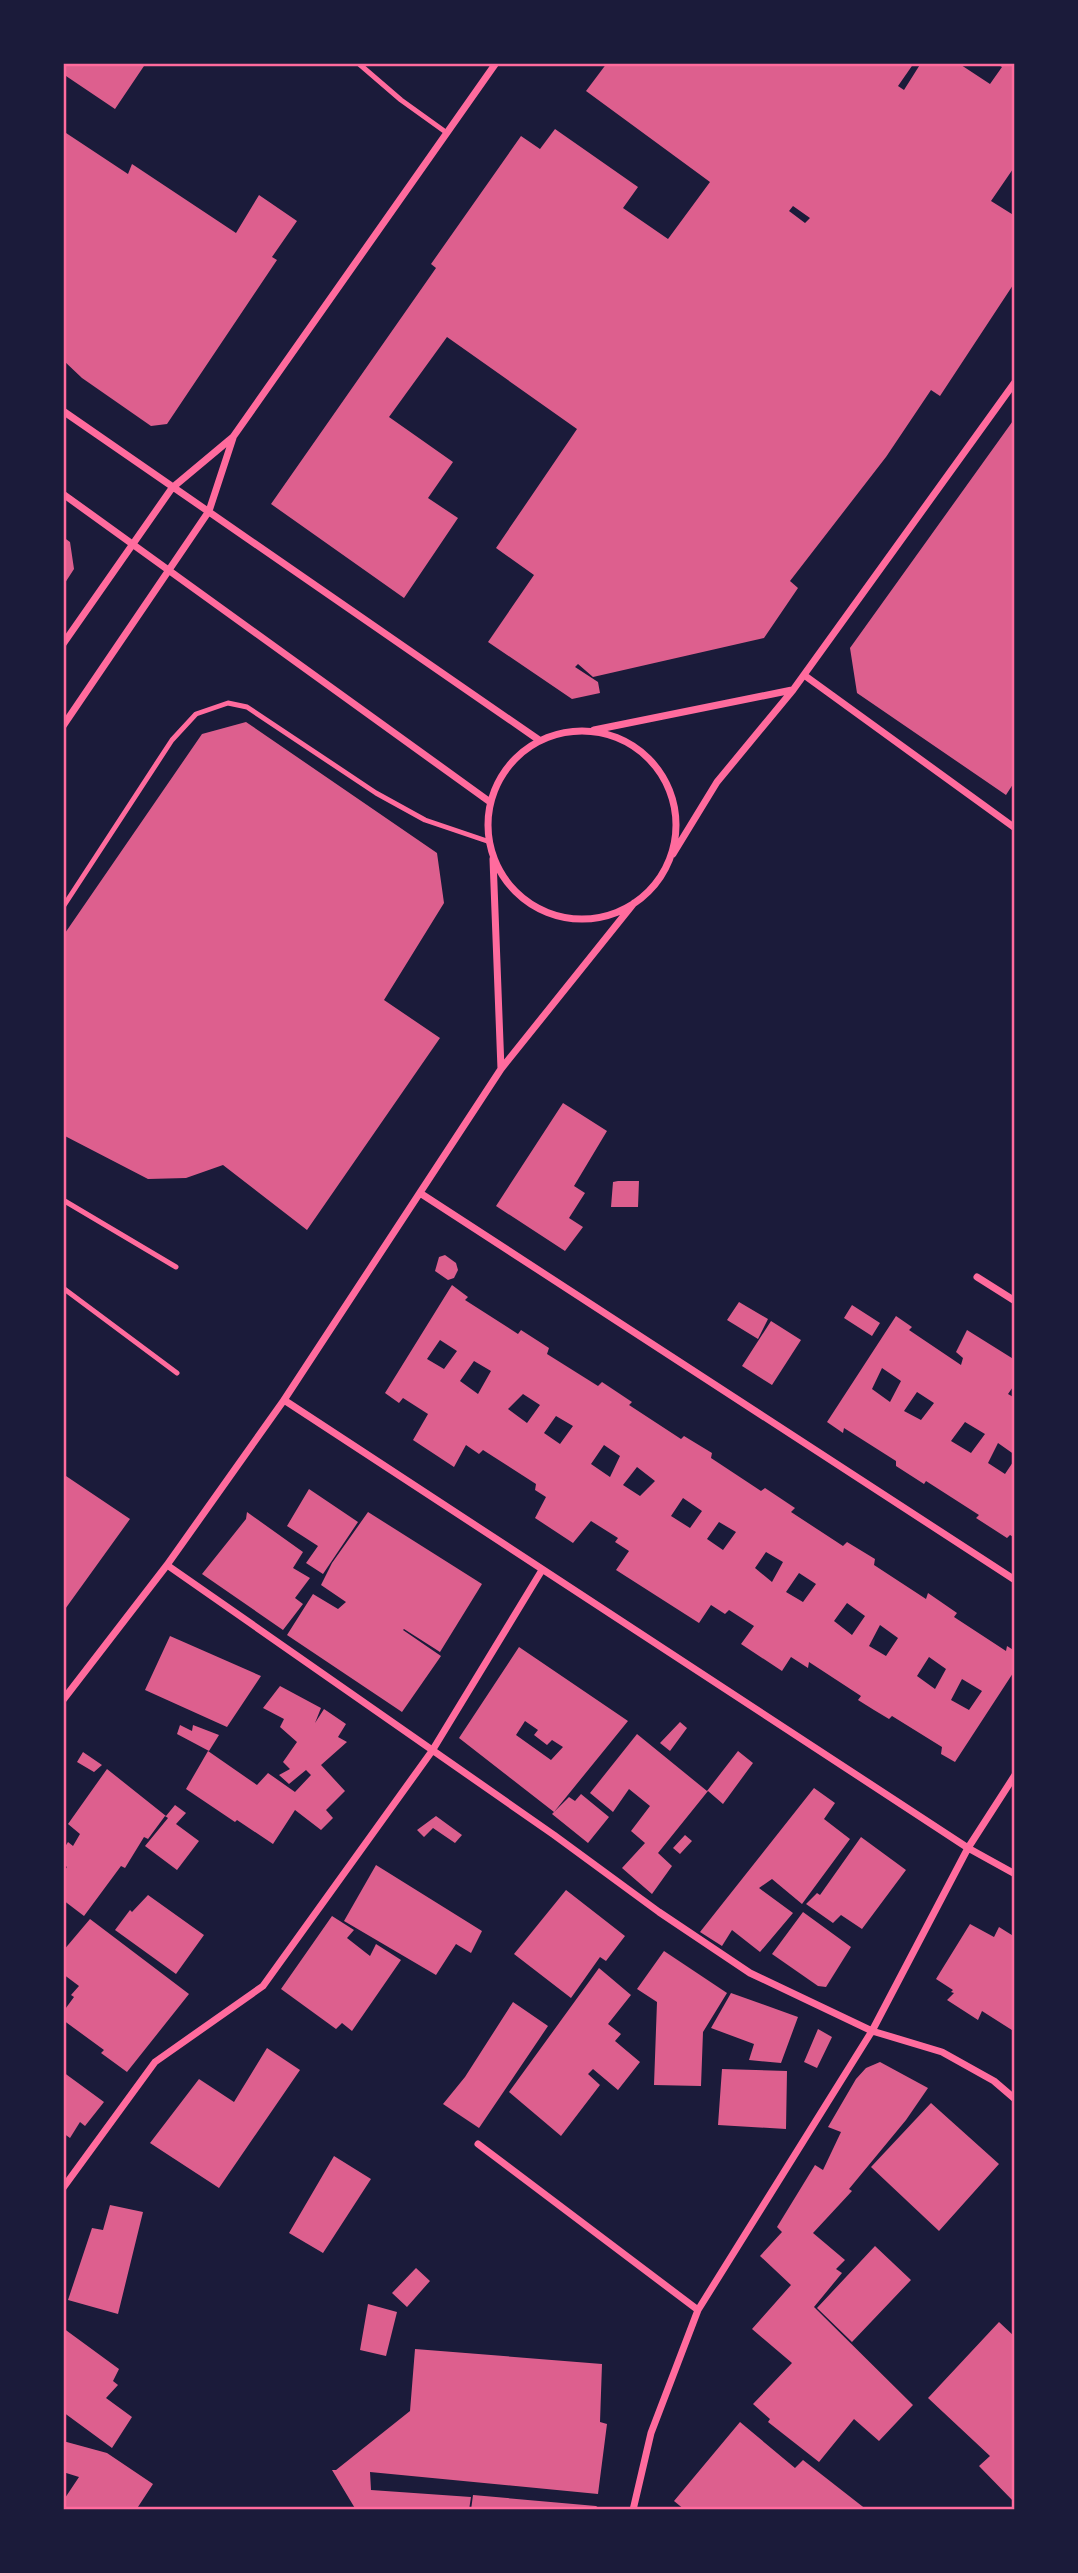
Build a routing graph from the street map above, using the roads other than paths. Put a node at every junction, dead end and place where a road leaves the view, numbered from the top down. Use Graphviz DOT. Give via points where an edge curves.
graph roads {
  1 [pos="358,63"];
  2 [pos="496,63"];
  3 [pos="447,133"];
  4 [pos="1015,382"];
  5 [pos="63,411"];
  6 [pos="233,437"];
  7 [pos="172,488"];
  8 [pos="63,494"];
  9 [pos="209,511"];
  10 [pos="132,543"];
  11 [pos="170,569"];
  12 [pos="63,644"];
  13 [pos="804,675"];
  14 [pos="793,690"];
  15 [pos="63,726"];
  16 [pos="592,730"];
  17 [pos="539,740"];
  18 [pos="490,802"];
  19 [pos="1015,828"];
  20 [pos="489,842"];
  21 [pos="493,858"];
  22 [pos="669,861"];
  23 [pos="634,903"];
  24 [pos="63,906"];
  25 [pos="501,1069"];
  26 [pos="420,1193"];
  27 [pos="63,1200"];
  28 [pos="176,1267"];
  29 [pos="977,1277"];
  30 [pos="63,1288"];
  31 [pos="1015,1301"];
  32 [pos="177,1373"];
  33 [pos="284,1400"];
  34 [pos="167,1565"];
  35 [pos="542,1570"];
  36 [pos="1015,1580"];
  37 [pos="63,1700"];
  38 [pos="432,1751"];
  39 [pos="1015,1775"];
  40 [pos="968,1849"];
  41 [pos="1015,1874"];
  42 [pos="872,2031"];
  43 [pos="1015,2099"];
  44 [pos="478,2144"];
  45 [pos="63,2188"];
  46 [pos="698,2310"];
  47 [pos="633,2510"];
  1 -- 3 [label="lane"];
  2 -- 3 [label="street"];
  3 -- 6 [label="street"];
  4 -- 13 [label="street"];
  5 -- 7 [label="street"];
  6 -- 7 [label="street"];
  6 -- 9 [label="street"];
  7 -- 9 [label="street"];
  7 -- 10 [label="street"];
  8 -- 10 [label="street"];
  9 -- 11 [label="street"];
  9 -- 17 [label="street"];
  10 -- 11 [label="street"];
  10 -- 12 [label="street"];
  11 -- 15 [label="street"];
  11 -- 18 [label="street"];
  13 -- 14 [label="street"];
  13 -- 19 [label="street"];
  14 -- 16 [label="street"];
  14 -- 22 [label="street" via="717,782"];
  16 -- 17 [label="street"];
  16 -- 22 [label="street" via="625,740 653,762 671,792 676,827"];
  17 -- 18 [label="street" via="508,765"];
  18 -- 20 [label="street"];
  20 -- 21 [label="street"];
  20 -- 24 [label="lane" via="425,820 376,793 247,706 228,703 196,714 172,740"];
  21 -- 23 [label="street" via="511,887 537,908 569,919 603,916"];
  21 -- 25 [label="street"];
  22 -- 23 [label="street" via="654,885"];
  23 -- 25 [label="street"];
  25 -- 26 [label="street"];
  26 -- 33 [label="street"];
  26 -- 36 [label="street"];
  27 -- 28 [label="lane"];
  29 -- 31 [label="street"];
  30 -- 32 [label="lane"];
  33 -- 34 [label="street"];
  33 -- 35 [label="street"];
  34 -- 37 [label="street"];
  34 -- 38 [label="street"];
  35 -- 38 [label="street"];
  35 -- 40 [label="street"];
  38 -- 42 [label="street" via="750,1973"];
  38 -- 45 [label="street" via="263,1986 155,2062"];
  39 -- 40 [label="street"];
  40 -- 41 [label="street"];
  40 -- 42 [label="street"];
  42 -- 43 [label="street" via="942,2052 994,2081"];
  42 -- 46 [label="street"];
  44 -- 46 [label="street"];
  46 -- 47 [label="street" via="651,2433"];
}
